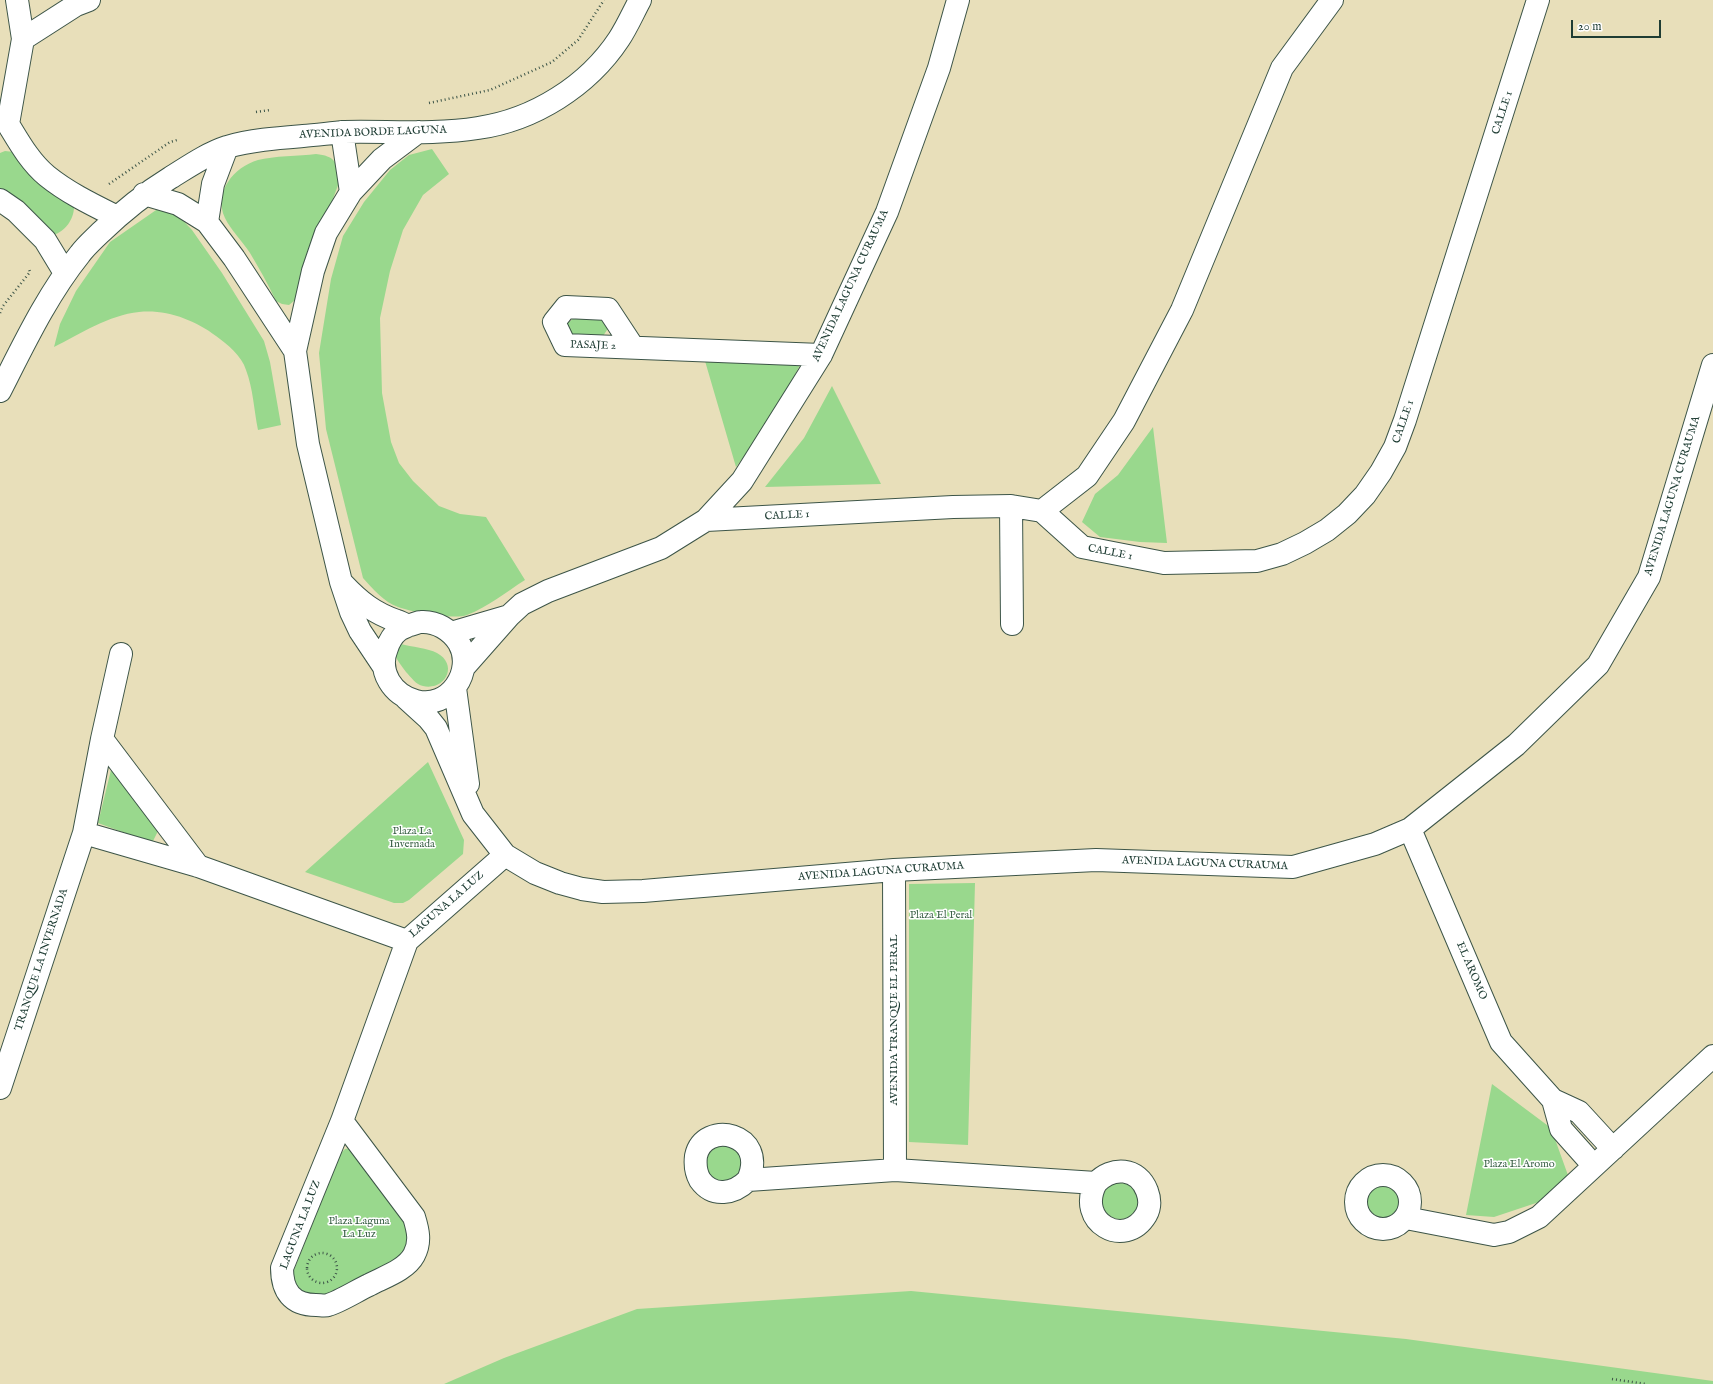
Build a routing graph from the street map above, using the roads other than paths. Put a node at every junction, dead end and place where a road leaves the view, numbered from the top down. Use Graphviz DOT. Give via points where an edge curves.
graph roads {
  1 [pos="17,0"];
  2 [pos="89,0"];
  3 [pos="640,0"];
  4 [pos="958,0"];
  5 [pos="1332,0"];
  6 [pos="1538,0"];
  7 [pos="23,39"];
  8 [pos="4,128"];
  9 [pos="342,132"];
  10 [pos="418,132"];
  11 [pos="227,147"];
  12 [pos="351,192"];
  13 [pos="144,194"];
  14 [pos="0,200"];
  15 [pos="117,217"];
  16 [pos="207,222"];
  17 [pos="65,272"];
  18 [pos="633,347"];
  19 [pos="295,351"];
  20 [pos="821,355"];
  21 [pos="1713,365"];
  22 [pos="0,391"];
  23 [pos="1011,506"];
  24 [pos="1042,511"];
  25 [pos="706,520"];
  26 [pos="341,582"];
  27 [pos="509,616"];
  28 [pos="1012,624"];
  29 [pos="409,625"];
  30 [pos="451,633"];
  31 [pos="121,654"];
  32 [pos="384,667"];
  33 [pos="464,667"];
  34 [pos="454,688"];
  35 [pos="406,698"];
  36 [pos="102,739"];
  37 [pos="472,814"];
  38 [pos="1410,829"];
  39 [pos="84,832"];
  40 [pos="505,854"];
  41 [pos="198,866"];
  42 [pos="894,870"];
  43 [pos="407,941"];
  44 [pos="1713,1056"];
  45 [pos="0,1088"];
  46 [pos="1552,1100"];
  47 [pos="342,1121"];
  48 [pos="1613,1149"];
  49 [pos="1594,1166"];
  50 [pos="895,1170"];
  51 [pos="748,1180"];
  52 [pos="1096,1183"];
  53 [pos="1406,1218"];
  1 -- 7 [label="street"];
  2 -- 7 [label="street" via="76,5"];
  3 -- 10 [label="street, AVENIDA BORDE LAGUNA" via="619,39 603,60 561,96 535,111 507,122 478,128"];
  4 -- 20 [label="street, AVENIDA LAGUNA CURAUMA" via="939,68 887,212"];
  5 -- 24 [label="street" via="1282,68 1182,310 1124,421 1087,476"];
  6 -- 24 [label="street, CALLE 1" via="1397,440 1381,472 1365,495 1347,514 1305,543 1282,554 1257,561 1164,563 1082,547"];
  7 -- 8 [label="street"];
  8 -- 15 [label="street" via="46,175"];
  9 -- 10 [label="street, AVENIDA BORDE LAGUNA"];
  9 -- 11 [label="street, AVENIDA BORDE LAGUNA" via="276,138"];
  9 -- 12 [label="street"];
  10 -- 12 [label="street, AVENIDA LAGUNA CURAUMA" via="382,159"];
  11 -- 13 [label="street, AVENIDA BORDE LAGUNA" via="200,159"];
  11 -- 16 [label="street" via="213,184"];
  12 -- 19 [label="street, AVENIDA LAGUNA CURAUMA" via="326,233 313,271"];
  13 -- 15 [label="street, AVENIDA BORDE LAGUNA"];
  13 -- 16 [label="street, AVENIDA LAGUNA CURAUMA" via="178,204"];
  14 -- 17 [label="street" via="16,211 45,240"];
  15 -- 17 [label="street, AVENIDA BORDE LAGUNA" via="81,252"];
  16 -- 19 [label="street, AVENIDA LAGUNA CURAUMA" via="234,258"];
  17 -- 22 [label="street, AVENIDA BORDE LAGUNA" via="37,319"];
  18 -- 20 [label="street"];
  19 -- 26 [label="street, AVENIDA LAGUNA CURAUMA" via="308,444"];
  20 -- 25 [label="street, AVENIDA LAGUNA CURAUMA" via="742,481"];
  21 -- 38 [label="street, AVENIDA LAGUNA CURAUMA" via="1649,577 1598,665 1516,745"];
  23 -- 24 [label="street, CALLE 1"];
  23 -- 25 [label="street, CALLE 1"];
  23 -- 28 [label="street"];
  25 -- 27 [label="street, AVENIDA LAGUNA CURAUMA" via="661,548 548,591 522,604"];
  26 -- 29 [label="street, AVENIDA LAGUNA CURAUMA" via="358,600 374,611"];
  26 -- 32 [label="street, AVENIDA LAGUNA CURAUMA" via="350,612"];
  27 -- 30 [label="street, AVENIDA LAGUNA CURAUMA"];
  27 -- 33 [label="street, AVENIDA LAGUNA CURAUMA"];
  29 -- 30 [label="street, AVENIDA LAGUNA CURAUMA" via="431,623 442,626"];
  29 -- 32 [label="street, AVENIDA LAGUNA CURAUMA" via="397,631 389,641 384,654"];
  30 -- 33 [label="street" via="459,643"];
  31 -- 36 [label="street, TRANQUE LA INVERNADA"];
  32 -- 35 [label="street, AVENIDA LAGUNA CURAUMA" via="387,680"];
  33 -- 34 [label="street, AVENIDA LAGUNA CURAUMA" via="461,679"];
  34 -- 35 [label="street, AVENIDA LAGUNA CURAUMA" via="444,697 432,702 418,702"];
  34 -- 37 [label="street"];
  35 -- 37 [label="street, AVENIDA LAGUNA CURAUMA" via="436,728"];
  36 -- 39 [label="street, TRANQUE LA INVERNADA"];
  36 -- 41 [label="street"];
  37 -- 40 [label="street, AVENIDA LAGUNA CURAUMA"];
  38 -- 42 [label="street, AVENIDA LAGUNA CURAUMA" via="1375,844 1293,867 1096,860"];
  38 -- 46 [label="street, EL AROMO" via="1501,1042"];
  39 -- 41 [label="street"];
  39 -- 45 [label="street, TRANQUE LA INVERNADA"];
  40 -- 42 [label="street, AVENIDA LAGUNA CURAUMA" via="535,873 560,883 603,892 644,891"];
  40 -- 43 [label="street, LAGUNA LA LUZ"];
  41 -- 43 [label="street"];
  42 -- 50 [label="street, AVENIDA TRANQUE EL PERAL"];
  43 -- 47 [label="street, LAGUNA LA LUZ"];
  44 -- 48 [label="street"];
  46 -- 48 [label="street, EL AROMO" via="1579,1112"];
  46 -- 49 [label="street, EL AROMO" via="1561,1129"];
  47 -- 47 [label="street, LAGUNA LA LUZ" via="282,1268 290,1296 306,1305 328,1305 402,1268 418,1246 419,1232 414,1217"];
  48 -- 49 [label="street"];
  49 -- 53 [label="street" via="1539,1217 1509,1232 1494,1235"];
  50 -- 51 [label="street"];
  50 -- 52 [label="street"];
}
